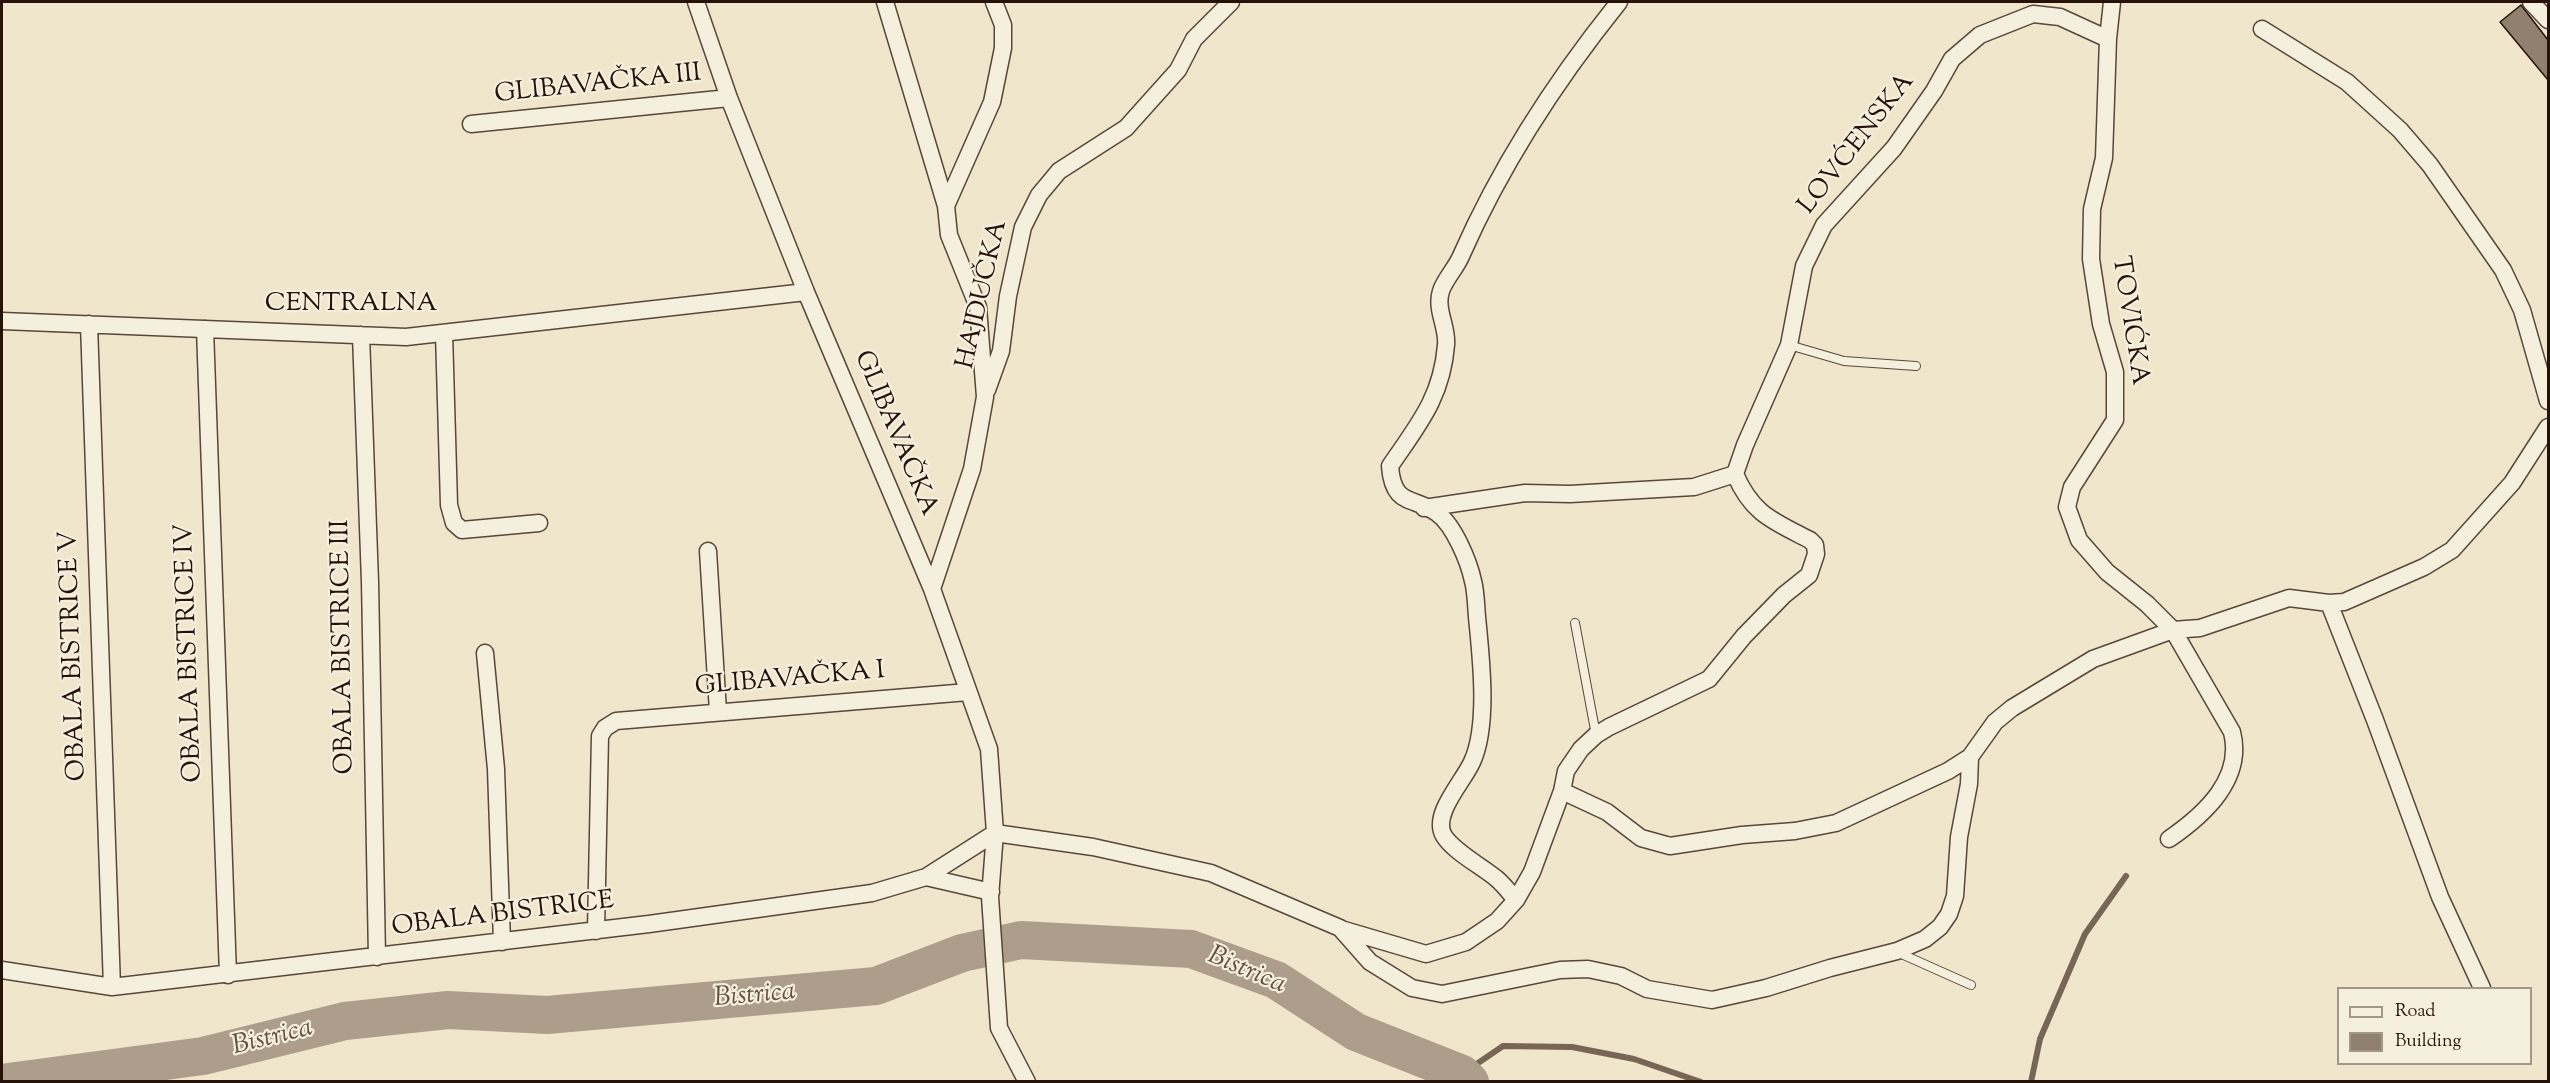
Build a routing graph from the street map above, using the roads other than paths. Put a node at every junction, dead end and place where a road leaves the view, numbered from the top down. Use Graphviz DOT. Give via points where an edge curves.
graph roads {
  1 [pos="696,2"];
  2 [pos="885,2"];
  3 [pos="994,2"];
  4 [pos="1231,2"];
  5 [pos="1619,2"];
  6 [pos="2112,2"];
  7 [pos="2532,2"];
  8 [pos="2548,20"];
  9 [pos="2262,29"];
  10 [pos="2108,39"];
  11 [pos="729,98"];
  12 [pos="471,124"];
  13 [pos="946,206"];
  14 [pos="806,292"];
  15 [pos="2,321"];
  16 [pos="88,324"];
  17 [pos="205,329"];
  18 [pos="444,333"];
  19 [pos="361,335"];
  20 [pos="1789,345"];
  21 [pos="1916,366"];
  22 [pos="985,397"];
  23 [pos="2548,401"];
  24 [pos="2548,427"];
  25 [pos="1735,474"];
  26 [pos="1424,508"];
  27 [pos="539,523"];
  28 [pos="708,551"];
  29 [pos="933,589"];
  30 [pos="2329,603"];
  31 [pos="1575,623"];
  32 [pos="2173,630"];
  33 [pos="485,652"];
  34 [pos="968,692"];
  35 [pos="718,712"];
  36 [pos="1596,735"];
  37 [pos="1970,757"];
  38 [pos="1562,791"];
  39 [pos="995,833"];
  40 [pos="2169,839"];
  41 [pos="926,877"];
  42 [pos="990,894"];
  43 [pos="1516,900"];
  44 [pos="1340,928"];
  45 [pos="596,931"];
  46 [pos="502,942"];
  47 [pos="1897,951"];
  48 [pos="377,957"];
  49 [pos="2,970"];
  50 [pos="228,975"];
  51 [pos="1971,985"];
  52 [pos="112,987"];
  53 [pos="2482,987"];
  54 [pos="1027,1082"];
  1 -- 11 [label="street, GLIBAVAČKA"];
  2 -- 13 [label="street"];
  3 -- 13 [label="street" via="1003,37 992,102"];
  4 -- 22 [label="street, HAJDUČKA" via="1194,39 1178,70 1126,128 1059,171 1040,195 1023,227 1001,351"];
  5 -- 26 [label="street" via="1576,54 1498,180 1441,291 1441,317 1447,342 1442,380 1415,432 1390,466 1397,491"];
  6 -- 10 [label="street, TOVIĆKA"];
  7 -- 8 [label="street"];
  9 -- 23 [label="street" via="2347,82 2400,130 2430,165 2503,270 2522,310"];
  10 -- 20 [label="street, LOVĆENSKA" via="2060,17 2033,14 1980,35 1952,59 1894,148 1824,225 1804,266"];
  10 -- 32 [label="street, TOVIĆKA" via="2104,158 2092,209 2091,260 2101,324 2115,372 2115,420 2072,487 2067,507 2079,540 2107,572"];
  11 -- 12 [label="street, GLIBAVAČKA III"];
  11 -- 14 [label="street, GLIBAVAČKA"];
  13 -- 22 [label="street" via="949,235 978,307"];
  14 -- 18 [label="street, CENTRALNA"];
  14 -- 29 [label="street, GLIBAVAČKA"];
  15 -- 16 [label="street, CENTRALNA"];
  16 -- 17 [label="street, CENTRALNA"];
  16 -- 52 [label="street, OBALA BISTRICE V"];
  17 -- 19 [label="street, CENTRALNA"];
  17 -- 50 [label="street, OBALA BISTRICE IV"];
  18 -- 19 [label="street, CENTRALNA" via="406,337"];
  18 -- 27 [label="street" via="449,505 454,523 462,530"];
  19 -- 48 [label="street, OBALA BISTRICE III"];
  20 -- 21 [label="lane" via="1844,362"];
  20 -- 25 [label="street, LOVĆENSKA"];
  22 -- 29 [label="street" via="972,469"];
  24 -- 30 [label="street" via="2512,483 2452,550 2424,567 2344,602"];
  25 -- 26 [label="street" via="1694,487 1526,493"];
  25 -- 36 [label="street" via="1742,492 1757,510 1815,545 1809,575 1744,636 1709,679"];
  26 -- 43 [label="street" via="1437,513 1452,528 1473,581 1482,664 1481,723 1472,761 1440,826 1450,843 1499,880"];
  28 -- 35 [label="street"];
  29 -- 34 [label="street, GLIBAVAČKA"];
  30 -- 32 [label="street" via="2289,598 2200,628"];
  30 -- 53 [label="street" via="2440,897"];
  31 -- 36 [label="lane"];
  32 -- 37 [label="street" via="2093,659 2012,708 1995,722"];
  32 -- 40 [label="street, TOVIĆKA" via="2232,732 2236,746 2221,790 2207,810"];
  33 -- 46 [label="street" via="496,769"];
  34 -- 35 [label="street, GLIBAVAČKA I"];
  34 -- 39 [label="street, GLIBAVAČKA" via="988,749"];
  35 -- 45 [label="street, GLIBAVAČKA I" via="616,721 600,736"];
  36 -- 38 [label="street" via="1566,771"];
  37 -- 38 [label="street" via="1836,823 1670,846 1641,837 1607,812"];
  37 -- 47 [label="street" via="1955,896 1949,914 1925,939"];
  38 -- 43 [label="street" via="1532,872"];
  39 -- 41 [label="street, OBALA BISTRICE"];
  39 -- 42 [label="street, GLIBAVAČKA"];
  39 -- 44 [label="street" via="1093,847 1211,873"];
  41 -- 42 [label="street"];
  41 -- 45 [label="street, OBALA BISTRICE" via="872,893"];
  42 -- 54 [label="street, GLIBAVAČKA" via="999,1028"];
  43 -- 44 [label="street" via="1497,921 1466,942 1426,954"];
  44 -- 47 [label="street" via="1370,962 1412,988 1442,994 1560,970 1588,969 1621,976 1647,989 1712,1000"];
  45 -- 46 [label="street, OBALA BISTRICE"];
  46 -- 48 [label="street, OBALA BISTRICE"];
  47 -- 51 [label="lane"];
  48 -- 50 [label="street, OBALA BISTRICE"];
  49 -- 52 [label="street, OBALA BISTRICE"];
  50 -- 52 [label="street, OBALA BISTRICE"];
}
